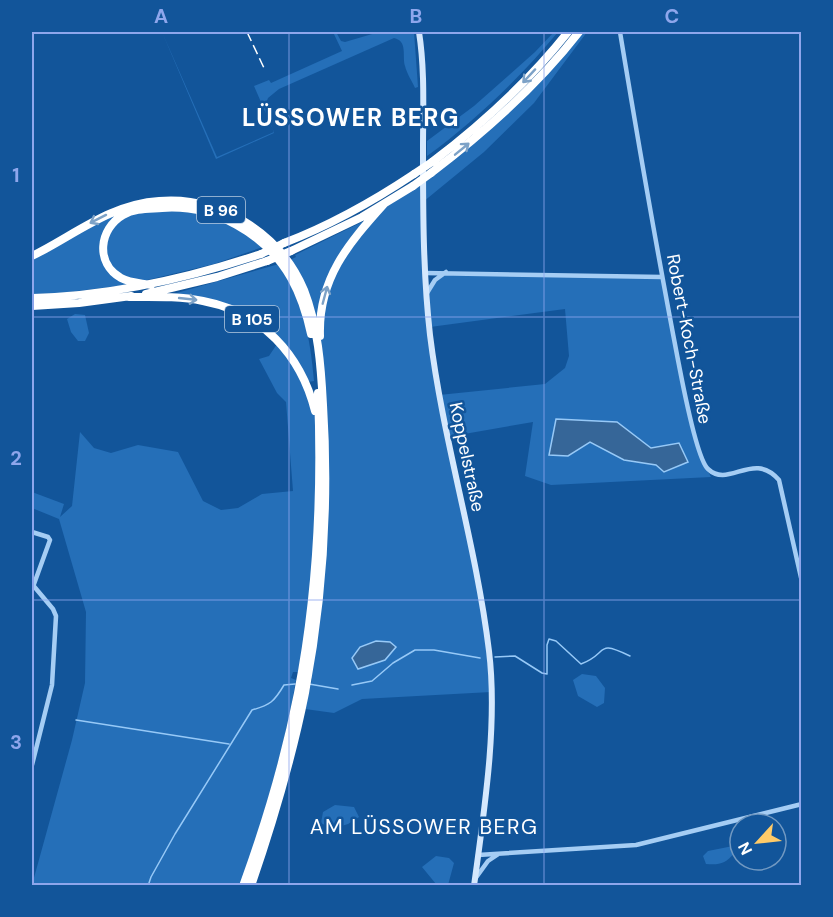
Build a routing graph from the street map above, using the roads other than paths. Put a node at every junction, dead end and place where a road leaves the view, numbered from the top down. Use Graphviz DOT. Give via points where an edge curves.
graph roads {
  1 [pos="419,32"];
  2 [pos="568,32"];
  3 [pos="579,32"];
  4 [pos="620,32"];
  5 [pos="384,204"];
  6 [pos="32,256"];
  7 [pos="446,272"];
  8 [pos="425,273"];
  9 [pos="662,277"];
  10 [pos="152,285"];
  11 [pos="427,293"];
  12 [pos="129,297"];
  13 [pos="32,298"];
  14 [pos="32,306"];
  15 [pos="321,374"];
  16 [pos="318,423"];
  17 [pos="32,532"];
  18 [pos="801,582"];
  19 [pos="33,584"];
  20 [pos="305,674"];
  21 [pos="302,693"];
  22 [pos="32,729"];
  23 [pos="40,732"];
  24 [pos="32,765"];
  25 [pos="801,804"];
  26 [pos="500,854"];
  27 [pos="478,855"];
  28 [pos="474,882"];
  29 [pos="243,885"];
  30 [pos="251,885"];
  1 -- 8 [label="street, Koppelstraße"];
  2 -- 10 [label="highway, B 96, one-way, bridge" via="500,105 432,162 350,214 261,254"];
  5 -- 3 [label="highway, one-way, bridge" via="477,137"];
  4 -- 9 [label="street, Robert-Koch-Straße"];
  5 -- 12 [label="highway, bridge" via="267,261"];
  15 -- 5 [label="highway, one-way" via="320,321 330,277 348,244"];
  15 -- 6 [label="highway, B 96, one-way" via="313,321 297,276 268,239 226,212 184,201 133,205 107,214"];
  7 -- 8 [label="street"];
  7 -- 9 [label="street"];
  7 -- 11 [label="street"];
  8 -- 11 [label="street, Koppelstraße"];
  9 -- 18 [label="street, Robert-Koch-Straße" via="702,461 717,474 760,467 779,480"];
  10 -- 13 [label="highway, B 96"];
  10 -- 16 [label="highway, B 96" via="123,280 106,264 102,248 106,233 125,213 174,207 205,212 242,228 263,243 292,279 305,309 315,359"];
  11 -- 27 [label="street, Koppelstraße" via="438,388 490,653 489,755"];
  12 -- 14 [label="highway"];
  12 -- 16 [label="highway, B 105, one-way" via="201,300 253,320 272,334 294,360 309,388"];
  15 -- 20 [label="highway, B 105" via="324,538"];
  16 -- 20 [label="highway, B 105" via="317,530"];
  17 -- 19 [label="street" via="50,540"];
  19 -- 23 [label="street" via="56,616 52,686"];
  20 -- 21 [label="highway, B 105"];
  21 -- 29 [label="highway, B 105"];
  21 -- 30 [label="highway, B 105" via="286,775"];
  22 -- 23 [label="street"];
  23 -- 24 [label="street"];
  25 -- 26 [label="street" via="636,844"];
  26 -- 27 [label="street"];
  26 -- 28 [label="street" via="488,861"];
  27 -- 28 [label="street, Koppelstraße"];
}
